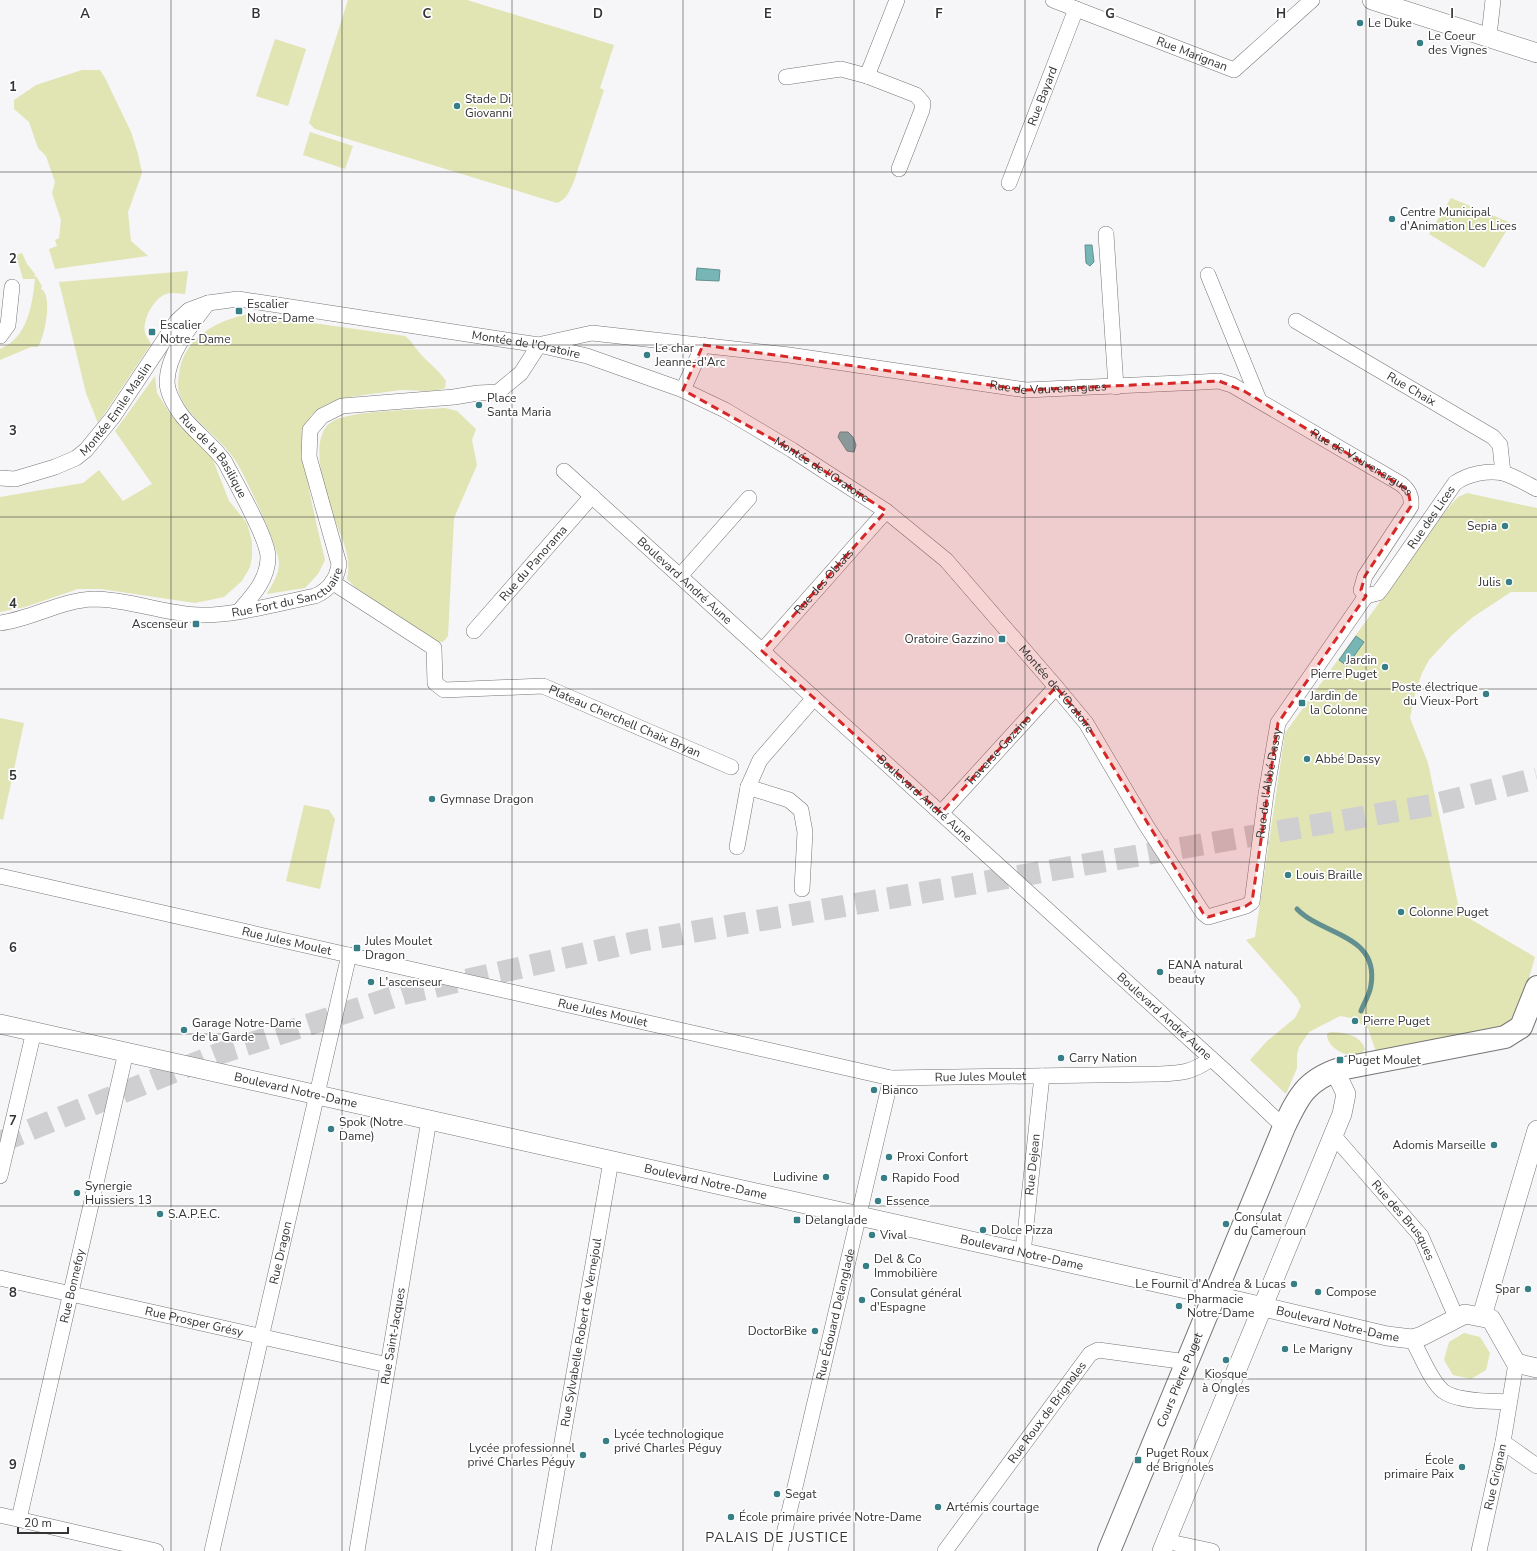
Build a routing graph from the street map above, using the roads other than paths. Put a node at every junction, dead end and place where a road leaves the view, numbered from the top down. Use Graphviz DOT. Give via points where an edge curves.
graph roads {
  1 [pos="897,0"];
  2 [pos="1052,0"];
  3 [pos="1312,0"];
  4 [pos="1492,0"];
  5 [pos="1379,1"];
  6 [pos="1076,9"];
  7 [pos="1489,36"];
  8 [pos="1537,53"];
  9 [pos="867,76"];
  10 [pos="786,77"];
  11 [pos="899,169"];
  12 [pos="1009,183"];
  13 [pos="1106,234"];
  14 [pos="1208,275"];
  15 [pos="12,287"];
  16 [pos="208,303"];
  17 [pos="1296,321"];
  18 [pos="0,336"];
  19 [pos="539,345"];
  20 [pos="703,345"];
  21 [pos="1116,387"];
  22 [pos="683,390"];
  23 [pos="1259,400"];
  24 [pos="564,471"];
  25 [pos="1503,473"];
  26 [pos="0,478"];
  27 [pos="1537,489"];
  28 [pos="592,496"];
  29 [pos="749,498"];
  30 [pos="886,511"];
  31 [pos="680,576"];
  32 [pos="332,582"];
  33 [pos="1366,596"];
  34 [pos="240,610"];
  35 [pos="0,623"];
  36 [pos="474,631"];
  37 [pos="762,651"];
  38 [pos="1056,687"];
  39 [pos="814,698"];
  40 [pos="731,766"];
  41 [pos="748,787"];
  42 [pos="941,813"];
  43 [pos="737,847"];
  44 [pos="0,876"];
  45 [pos="802,889"];
  46 [pos="1252,902"];
  47 [pos="349,955"];
  48 [pos="1537,987"];
  49 [pos="0,1024"];
  50 [pos="34,1031"];
  51 [pos="126,1052"];
  52 [pos="1211,1059"];
  53 [pos="1335,1071"];
  54 [pos="1042,1076"];
  55 [pos="891,1078"];
  56 [pos="317,1095"];
  57 [pos="429,1120"];
  58 [pos="1284,1128"];
  59 [pos="1537,1130"];
  60 [pos="1333,1135"];
  61 [pos="1533,1159"];
  62 [pos="611,1161"];
  63 [pos="0,1176"];
  64 [pos="857,1216"];
  65 [pos="1023,1253"];
  66 [pos="0,1278"];
  67 [pos="71,1294"];
  68 [pos="1214,1296"];
  69 [pos="1262,1308"];
  70 [pos="1482,1316"];
  71 [pos="1456,1317"];
  72 [pos="261,1336"];
  73 [pos="1412,1339"];
  74 [pos="1187,1362"];
  75 [pos="1516,1363"];
  76 [pos="388,1365"];
  77 [pos="1537,1368"];
  78 [pos="1509,1402"];
  79 [pos="1503,1442"];
  80 [pos="1537,1466"];
  81 [pos="0,1515"];
  82 [pos="19,1519"];
  83 [pos="1164,1546"];
  84 [pos="156,1551"];
  85 [pos="212,1551"];
  86 [pos="357,1551"];
  87 [pos="543,1551"];
  88 [pos="780,1551"];
  89 [pos="945,1551"];
  90 [pos="1108,1551"];
  91 [pos="1212,1551"];
  92 [pos="1479,1551"];
  1 -- 9 [label="street"];
  2 -- 6 [label="street, Rue Marignan"];
  3 -- 6 [label="street, Rue Marignan" via="1234,70"];
  4 -- 7 [label="street"];
  5 -- 7 [label="street"];
  6 -- 12 [label="street, Rue Bayard"];
  7 -- 8 [label="street"];
  9 -- 10 [label="street" via="841,70"];
  9 -- 11 [label="street" via="916,95 923,103"];
  13 -- 21 [label="street"];
  14 -- 23 [label="street"];
  15 -- 18 [label="street" via="8,325"];
  16 -- 19 [label="street, Montée de l'Oratoire" via="238,299"];
  16 -- 26 [label="street, Montée Emile Maslin" via="188,310 177,321 113,417 86,450 76,458 55,467 15,479"];
  16 -- 34 [label="street, Rue de la Basilique" via="186,332 172,361 167,381 173,402 225,462 263,537 268,556 266,572 256,592"];
  17 -- 25 [label="street, Rue Chaix" via="1493,437 1500,445"];
  19 -- 20 [label="street, Rue de Vauvenargues" via="592,333"];
  19 -- 22 [label="street, Montée de l'Oratoire" via="587,356"];
  19 -- 32 [label="street, Rue Fort du Sanctuaire" via="521,373 498,392 342,406 322,416 310,430 309,458 339,564 338,573"];
  20 -- 21 [label="street, Rue de Vauvenargues" via="1026,390"];
  20 -- 22 [label="street"];
  21 -- 23 [label="street, Rue de Vauvenargues" via="1219,381 1232,384"];
  22 -- 30 [label="street, Montée de l'Oratoire" via="725,410"];
  23 -- 33 [label="street, Rue de Vauvenargues" via="1402,484 1408,490 1412,498 1411,506 1365,576 1361,590"];
  24 -- 28 [label="street, Boulevard André Aune"];
  25 -- 27 [label="street, Rue des Lices"];
  25 -- 33 [label="street, Rue des Lices" via="1480,473 1466,476 1455,483 1382,588 1378,593"];
  28 -- 31 [label="street, Boulevard André Aune"];
  28 -- 36 [label="street, Rue du Panorama"];
  29 -- 31 [label="street"];
  30 -- 37 [label="street, Rue des Oblats"];
  30 -- 38 [label="street, Montée de l'Oratoire" via="946,560"];
  31 -- 37 [label="street, Boulevard André Aune"];
  32 -- 34 [label="street, Rue Fort du Sanctuaire" via="324,592 315,596"];
  32 -- 40 [label="street, Plateau Cherchell Chaix Bryan" via="434,648 435,684 444,690 543,686"];
  33 -- 46 [label="street, Rue de l'Abbé Dassy" via="1278,723"];
  34 -- 35 [label="street, Rue Fort du Sanctuaire" via="198,615 95,599 56,606 14,621"];
  37 -- 39 [label="street, Boulevard André Aune"];
  38 -- 42 [label="street, Traverse Gazzino"];
  38 -- 46 [label="street, Montée de l'Oratoire" via="1086,723 1203,913 1208,917"];
  39 -- 41 [label="street" via="760,760"];
  39 -- 42 [label="street, Boulevard André Aune"];
  41 -- 43 [label="street"];
  41 -- 45 [label="street" via="789,800 802,810 805,832"];
  42 -- 52 [label="street, Boulevard André Aune"];
  44 -- 47 [label="street, Rue Jules Moulet"];
  47 -- 55 [label="street, Rue Jules Moulet"];
  47 -- 56 [label="street, Rue Dragon"];
  48 -- 53 [label="main road, Cours Pierre Puget" via="1521,1027 1505,1037"];
  49 -- 50 [label="street, Boulevard Notre-Dame"];
  50 -- 51 [label="street, Boulevard Notre-Dame"];
  50 -- 63 [label="street"];
  51 -- 56 [label="street, Boulevard Notre-Dame"];
  51 -- 67 [label="street, Rue Bonnefoy"];
  52 -- 54 [label="street, Rue Jules Moulet" via="1197,1069 1182,1073"];
  52 -- 58 [label="street, Boulevard André Aune"];
  53 -- 58 [label="main road, Cours Pierre Puget" via="1320,1077 1304,1090"];
  53 -- 60 [label="street" via="1346,1094 1345,1104"];
  54 -- 55 [label="street, Rue Jules Moulet"];
  54 -- 65 [label="street, Rue Dejean"];
  55 -- 64 [label="street, Rue Édouard Delanglade"];
  56 -- 57 [label="street, Boulevard Notre-Dame"];
  56 -- 72 [label="street, Rue Dragon"];
  57 -- 62 [label="street, Boulevard Notre-Dame"];
  57 -- 76 [label="street, Rue Saint-Jacques"];
  58 -- 68 [label="main road, Cours Pierre Puget"];
  59 -- 61 [label="street"];
  60 -- 69 [label="street"];
  60 -- 71 [label="street, Rue des Brusques" via="1421,1236"];
  61 -- 70 [label="street"];
  62 -- 64 [label="street, Boulevard Notre-Dame"];
  62 -- 87 [label="street, Rue Sylvabelle Robert de Vernejoul"];
  64 -- 65 [label="street, Boulevard Notre-Dame"];
  64 -- 88 [label="street, Rue Édouard Delanglade"];
  65 -- 68 [label="street, Boulevard Notre-Dame"];
  66 -- 67 [label="street, Rue Prosper Grésy"];
  67 -- 72 [label="street, Rue Prosper Grésy"];
  67 -- 82 [label="street, Rue Bonnefoy"];
  68 -- 69 [label="street, Boulevard Notre-Dame"];
  68 -- 74 [label="main road, Cours Pierre Puget"];
  69 -- 73 [label="street, Boulevard Notre-Dame"];
  69 -- 83 [label="street"];
  70 -- 71 [label="street" via="1465,1314"];
  70 -- 75 [label="street" via="1491,1319"];
  71 -- 73 [label="street" via="1431,1332"];
  72 -- 76 [label="street, Rue Prosper Grésy"];
  72 -- 85 [label="street, Rue Dragon"];
  73 -- 78 [label="street" via="1437,1385 1444,1392 1454,1397"];
  74 -- 89 [label="street, Rue Roux de Brignoles" via="1098,1350 1090,1354"];
  74 -- 90 [label="main road, Cours Pierre Puget"];
  75 -- 77 [label="street"];
  75 -- 78 [label="street, Rue Grignan"];
  76 -- 86 [label="street, Rue Saint-Jacques"];
  78 -- 79 [label="street, Rue Grignan"];
  79 -- 80 [label="street"];
  79 -- 92 [label="street, Rue Grignan"];
  81 -- 82 [label="street"];
  82 -- 84 [label="street"];
  83 -- 91 [label="street"];
}
